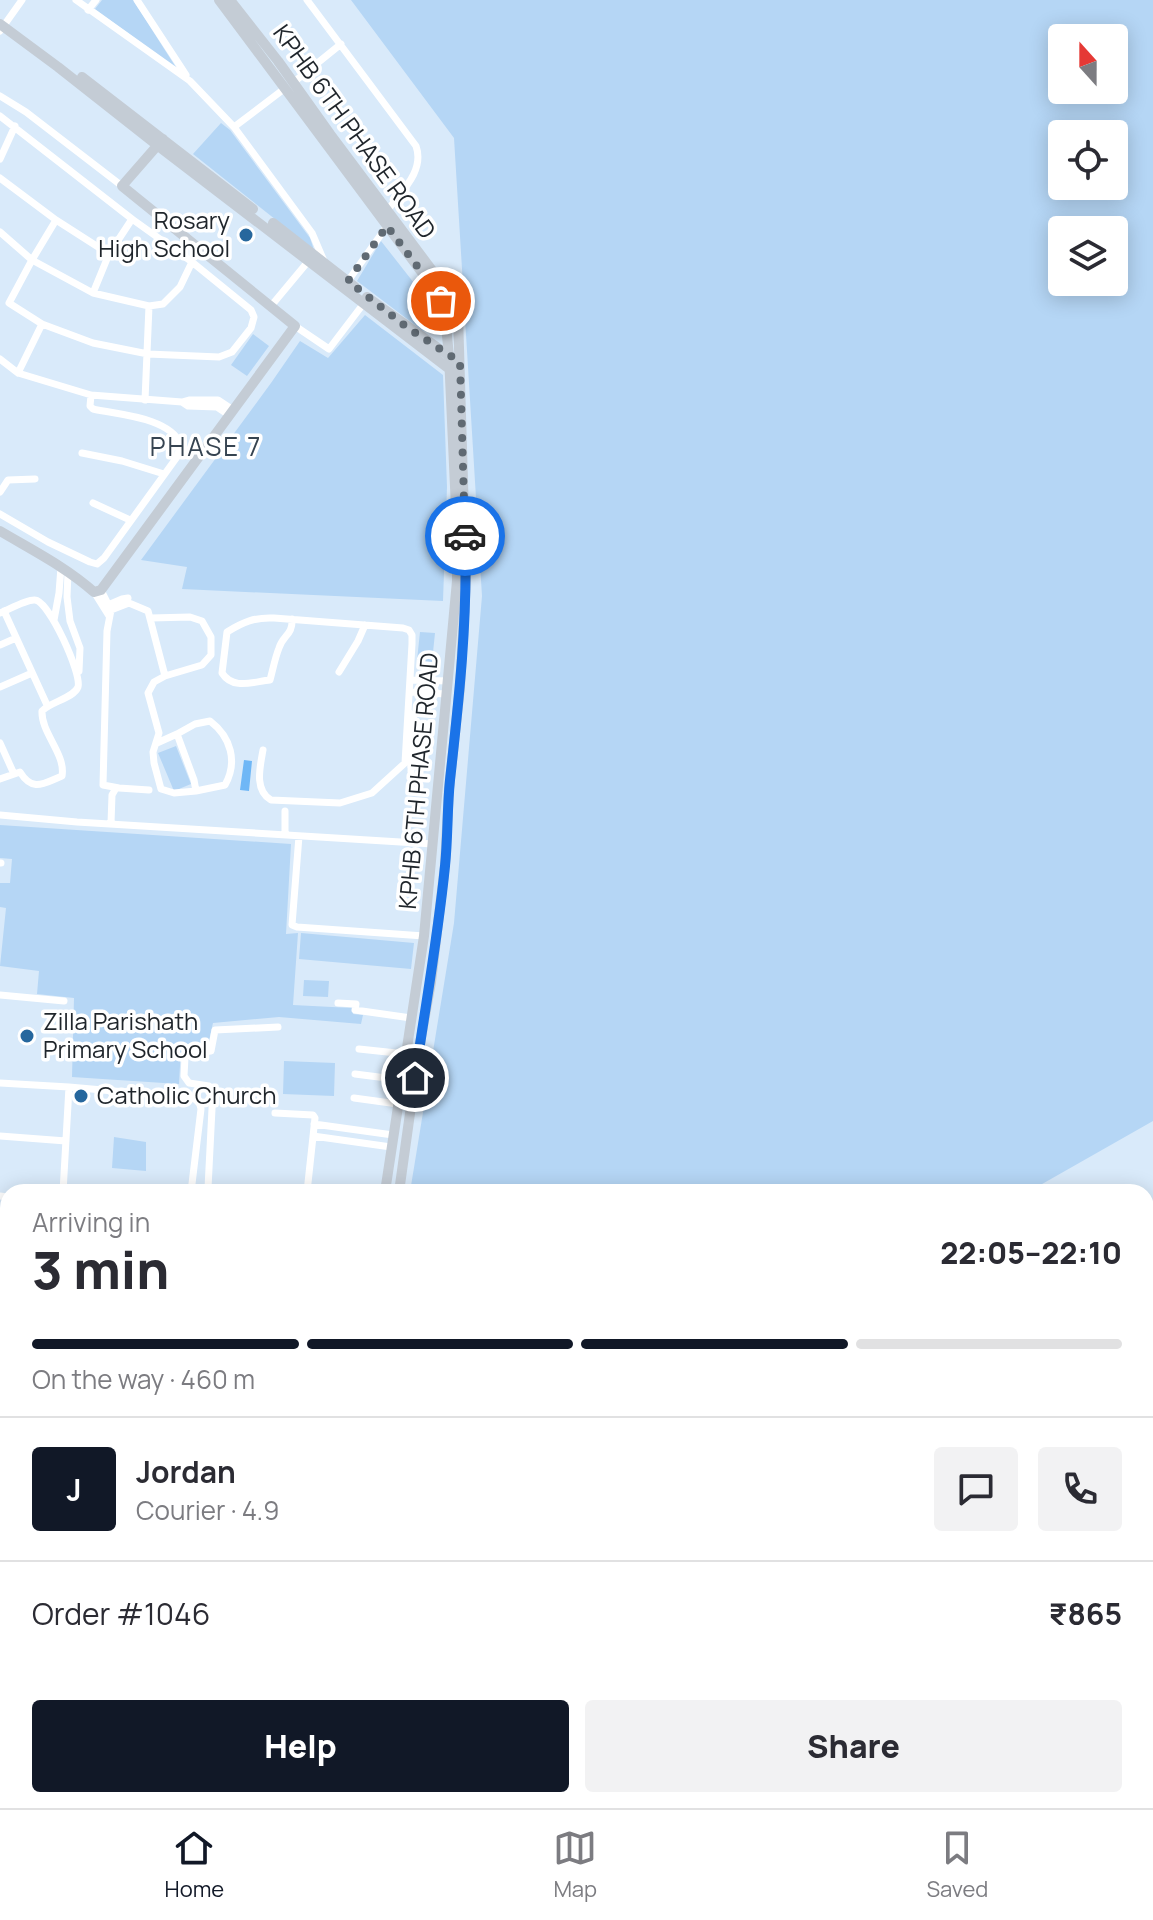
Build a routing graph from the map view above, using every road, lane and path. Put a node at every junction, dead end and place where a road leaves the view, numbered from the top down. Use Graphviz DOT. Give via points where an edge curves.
graph roads {
  1 [pos="22,0"];
  2 [pos="76,0"];
  3 [pos="96,0"];
  4 [pos="137,0"];
  5 [pos="219,0"];
  6 [pos="230,0"];
  7 [pos="307,0"];
  8 [pos="88,10"];
  9 [pos="2,24"];
  10 [pos="341,44"];
  11 [pos="190,81"];
  12 [pos="289,85"];
  13 [pos="0,96"];
  14 [pos="0,116"];
  15 [pos="15,126"];
  16 [pos="234,127"];
  17 [pos="160,142"];
  18 [pos="0,159"];
  19 [pos="0,178"];
  20 [pos="122,186"];
  21 [pos="387,211"];
  22 [pos="132,219"];
  23 [pos="56,220"];
  24 [pos="387,226"];
  25 [pos="0,232"];
  26 [pos="109,254"];
  27 [pos="311,258"];
  28 [pos="32,260"];
  29 [pos="192,262"];
  30 [pos="326,264"];
  31 [pos="348,281"];
  32 [pos="93,293"];
  33 [pos="364,303"];
  34 [pos="149,306"];
  35 [pos="271,306"];
  36 [pos="42,324"];
  37 [pos="295,326"];
  38 [pos="148,354"];
  39 [pos="449,356"];
  40 [pos="0,359"];
  41 [pos="460,362"];
  42 [pos="18,373"];
  43 [pos="455,373"];
  44 [pos="91,395"];
  45 [pos="145,400"];
  46 [pos="231,412"];
  47 [pos="82,453"];
  48 [pos="164,474"];
  49 [pos="35,479"];
  50 [pos="0,492"];
  51 [pos="93,503"];
  52 [pos="0,514"];
  53 [pos="130,520"];
  54 [pos="0,531"];
  55 [pos="64,569"];
  56 [pos="97,591"];
  57 [pos="128,598"];
  58 [pos="57,605"];
  59 [pos="109,608"];
  60 [pos="460,609"];
  61 [pos="2,612"];
  62 [pos="151,618"];
  63 [pos="292,619"];
  64 [pos="54,621"];
  65 [pos="70,621"];
  66 [pos="365,625"];
  67 [pos="16,638"];
  68 [pos="0,645"];
  69 [pos="339,672"];
  70 [pos="32,673"];
  71 [pos="165,676"];
  72 [pos="78,677"];
  73 [pos="413,680"];
  74 [pos="448,681"];
  75 [pos="0,687"];
  76 [pos="410,692"];
  77 [pos="446,694"];
  78 [pos="47,705"];
  79 [pos="409,712"];
  80 [pos="177,734"];
  81 [pos="0,743"];
  82 [pos="157,743"];
  83 [pos="263,750"];
  84 [pos="411,771"];
  85 [pos="14,774"];
  86 [pos="0,779"];
  87 [pos="115,790"];
  88 [pos="149,790"];
  89 [pos="196,791"];
  90 [pos="285,811"];
  91 [pos="0,815"];
  92 [pos="111,823"];
  93 [pos="285,835"];
  94 [pos="299,836"];
  95 [pos="433,844"];
  96 [pos="424,936"];
  97 [pos="0,995"];
  98 [pos="64,1001"];
  99 [pos="338,1003"];
  100 [pos="411,1018"];
  101 [pos="278,1027"];
  102 [pos="359,1049"];
  103 [pos="406,1054"];
  104 [pos="355,1074"];
  105 [pos="402,1080"];
  106 [pos="0,1083"];
  107 [pos="69,1087"];
  108 [pos="354,1098"];
  109 [pos="398,1104"];
  110 [pos="275,1113"];
  111 [pos="314,1124"];
  112 [pos="393,1135"];
  113 [pos="0,1136"];
  114 [pos="313,1136"];
  115 [pos="66,1141"];
  116 [pos="391,1147"];
  117 [pos="63,1184"];
  118 [pos="192,1184"];
  119 [pos="208,1184"];
  120 [pos="308,1184"];
  121 [pos="386,1184"];
  122 [pos="400,1184"];
  1 -- 9 [label="street"];
  2 -- 8 [label="street"];
  3 -- 8 [label="street"];
  4 -- 11 [label="street"];
  5 -- 12 [label="street, KPHB 6TH PHASE ROAD"];
  6 -- 12 [label="street, KPHB 6TH PHASE ROAD"];
  7 -- 10 [label="street"];
  8 -- 11 [label="street"];
  9 -- 17 [label="street" via="47,50"];
  10 -- 12 [label="street"];
  10 -- 21 [label="street" via="419,154 417,171"];
  11 -- 16 [label="street"];
  12 -- 16 [label="street"];
  12 -- 21 [label="street, KPHB 6TH PHASE ROAD"];
  12 -- 24 [label="street, KPHB 6TH PHASE ROAD"];
  13 -- 20 [label="street"];
  14 -- 15 [label="street"];
  15 -- 18 [label="street"];
  15 -- 22 [label="street"];
  16 -- 30 [label="street" via="312,233"];
  17 -- 20 [label="street"];
  17 -- 27 [label="street"];
  19 -- 23 [label="street"];
  20 -- 35 [label="street"];
  21 -- 41 [label="street, KPHB 6TH PHASE ROAD" via="452,298"];
  22 -- 26 [label="street"];
  22 -- 29 [label="street"];
  23 -- 26 [label="street"];
  23 -- 28 [label="street"];
  24 -- 31 [label="street"];
  24 -- 39 [label="street, KPHB 6TH PHASE ROAD" via="438,294"];
  25 -- 28 [label="street"];
  26 -- 32 [label="street"];
  27 -- 30 [label="street"];
  27 -- 33 [label="street"];
  27 -- 35 [label="street"];
  28 -- 32 [label="street"];
  28 -- 36 [label="street" via="9,303"];
  29 -- 34 [label="street" via="180,287 163,304"];
  29 -- 38 [label="street" via="251,310 251,328 232,352 219,357"];
  30 -- 31 [label="street"];
  31 -- 39 [label="street"];
  32 -- 34 [label="street"];
  33 -- 37 [label="street" via="329,349"];
  33 -- 43 [label="street"];
  34 -- 38 [label="street"];
  35 -- 37 [label="street"];
  36 -- 38 [label="street" via="93,343"];
  36 -- 42 [label="street"];
  37 -- 46 [label="street"];
  38 -- 45 [label="street"];
  39 -- 41 [label="street"];
  39 -- 43 [label="street, KPHB 6TH PHASE ROAD"];
  40 -- 42 [label="street"];
  41 -- 43 [label="street, KPHB 6TH PHASE ROAD"];
  42 -- 44 [label="street"];
  43 -- 60 [label="street, KPHB 6TH PHASE ROAD"];
  44 -- 45 [label="street"];
  44 -- 48 [label="street" via="93,409 161,424 177,435 177,457"];
  45 -- 46 [label="street"];
  46 -- 56 [label="street"];
  47 -- 48 [label="street"];
  48 -- 53 [label="street"];
  49 -- 50 [label="street" via="8,480"];
  51 -- 53 [label="street"];
  52 -- 53 [label="street" via="97,564"];
  54 -- 55 [label="street"];
  55 -- 56 [label="street"];
  55 -- 58 [label="street"];
  55 -- 65 [label="street"];
  56 -- 59 [label="street"];
  56 -- 59 [label="street"];
  57 -- 59 [label="street"];
  58 -- 64 [label="street"];
  58 -- 65 [label="street"];
  59 -- 62 [label="street" via="129,603 144,607"];
  59 -- 87 [label="street" via="102,781"];
  60 -- 74 [label="street, KPHB 6TH PHASE ROAD"];
  60 -- 122 [label="street, KPHB 6TH PHASE ROAD" via="460,687 445,865"];
  61 -- 64 [label="street" via="37,600"];
  61 -- 67 [label="street"];
  62 -- 71 [label="street"];
  62 -- 71 [label="street" via="190,617 202,621 211,637 211,655 202,665"];
  63 -- 63 [label="street" via="257,617 227,632 222,673 227,681 270,680"];
  63 -- 66 [label="street"];
  64 -- 72 [label="street"];
  65 -- 72 [label="street" via="80,648"];
  66 -- 69 [label="street"];
  66 -- 73 [label="street" via="409,630"];
  67 -- 68 [label="street"];
  67 -- 70 [label="street"];
  70 -- 75 [label="street"];
  70 -- 78 [label="street"];
  71 -- 82 [label="street" via="148,693"];
  72 -- 78 [label="street" via="73,694"];
  73 -- 74 [label="street"];
  73 -- 76 [label="street"];
  74 -- 77 [label="street, KPHB 6TH PHASE ROAD"];
  76 -- 77 [label="street"];
  76 -- 79 [label="street"];
  77 -- 95 [label="street, KPHB 6TH PHASE ROAD"];
  78 -- 85 [label="street" via="41,716 62,776 36,785 20,772"];
  79 -- 83 [label="street" via="405,763 372,793 340,803 271,800 264,795 259,772"];
  79 -- 84 [label="street" via="414,719"];
  80 -- 82 [label="street"];
  80 -- 89 [label="street"];
  80 -- 89 [label="street" via="210,721 231,750 233,763 225,785"];
  81 -- 85 [label="street"];
  82 -- 89 [label="street" via="153,752 161,789"];
  85 -- 86 [label="street"];
  87 -- 88 [label="street"];
  87 -- 92 [label="street"];
  90 -- 93 [label="street"];
  91 -- 92 [label="street"];
  92 -- 93 [label="street"];
  93 -- 94 [label="street"];
  94 -- 95 [label="street"];
  94 -- 96 [label="street" via="292,925"];
  95 -- 96 [label="street, KPHB 6TH PHASE ROAD"];
  96 -- 100 [label="street, KPHB 6TH PHASE ROAD"];
  97 -- 98 [label="street"];
  99 -- 100 [label="street"];
  100 -- 103 [label="street, KPHB 6TH PHASE ROAD"];
  101 -- 119 [label="street" via="215,1030 211,1051 185,1057 189,1083 213,1089"];
  102 -- 103 [label="street"];
  103 -- 105 [label="street, KPHB 6TH PHASE ROAD"];
  104 -- 105 [label="street"];
  105 -- 109 [label="street, KPHB 6TH PHASE ROAD"];
  106 -- 107 [label="street"];
  107 -- 115 [label="street"];
  107 -- 118 [label="street" via="199,1101"];
  108 -- 109 [label="street"];
  109 -- 112 [label="street, KPHB 6TH PHASE ROAD"];
  110 -- 111 [label="street" via="313,1115"];
  111 -- 112 [label="street"];
  111 -- 114 [label="street"];
  112 -- 116 [label="street, KPHB 6TH PHASE ROAD"];
  113 -- 115 [label="street"];
  114 -- 116 [label="street"];
  114 -- 120 [label="street"];
  115 -- 117 [label="street"];
  116 -- 121 [label="street, KPHB 6TH PHASE ROAD"];
}
